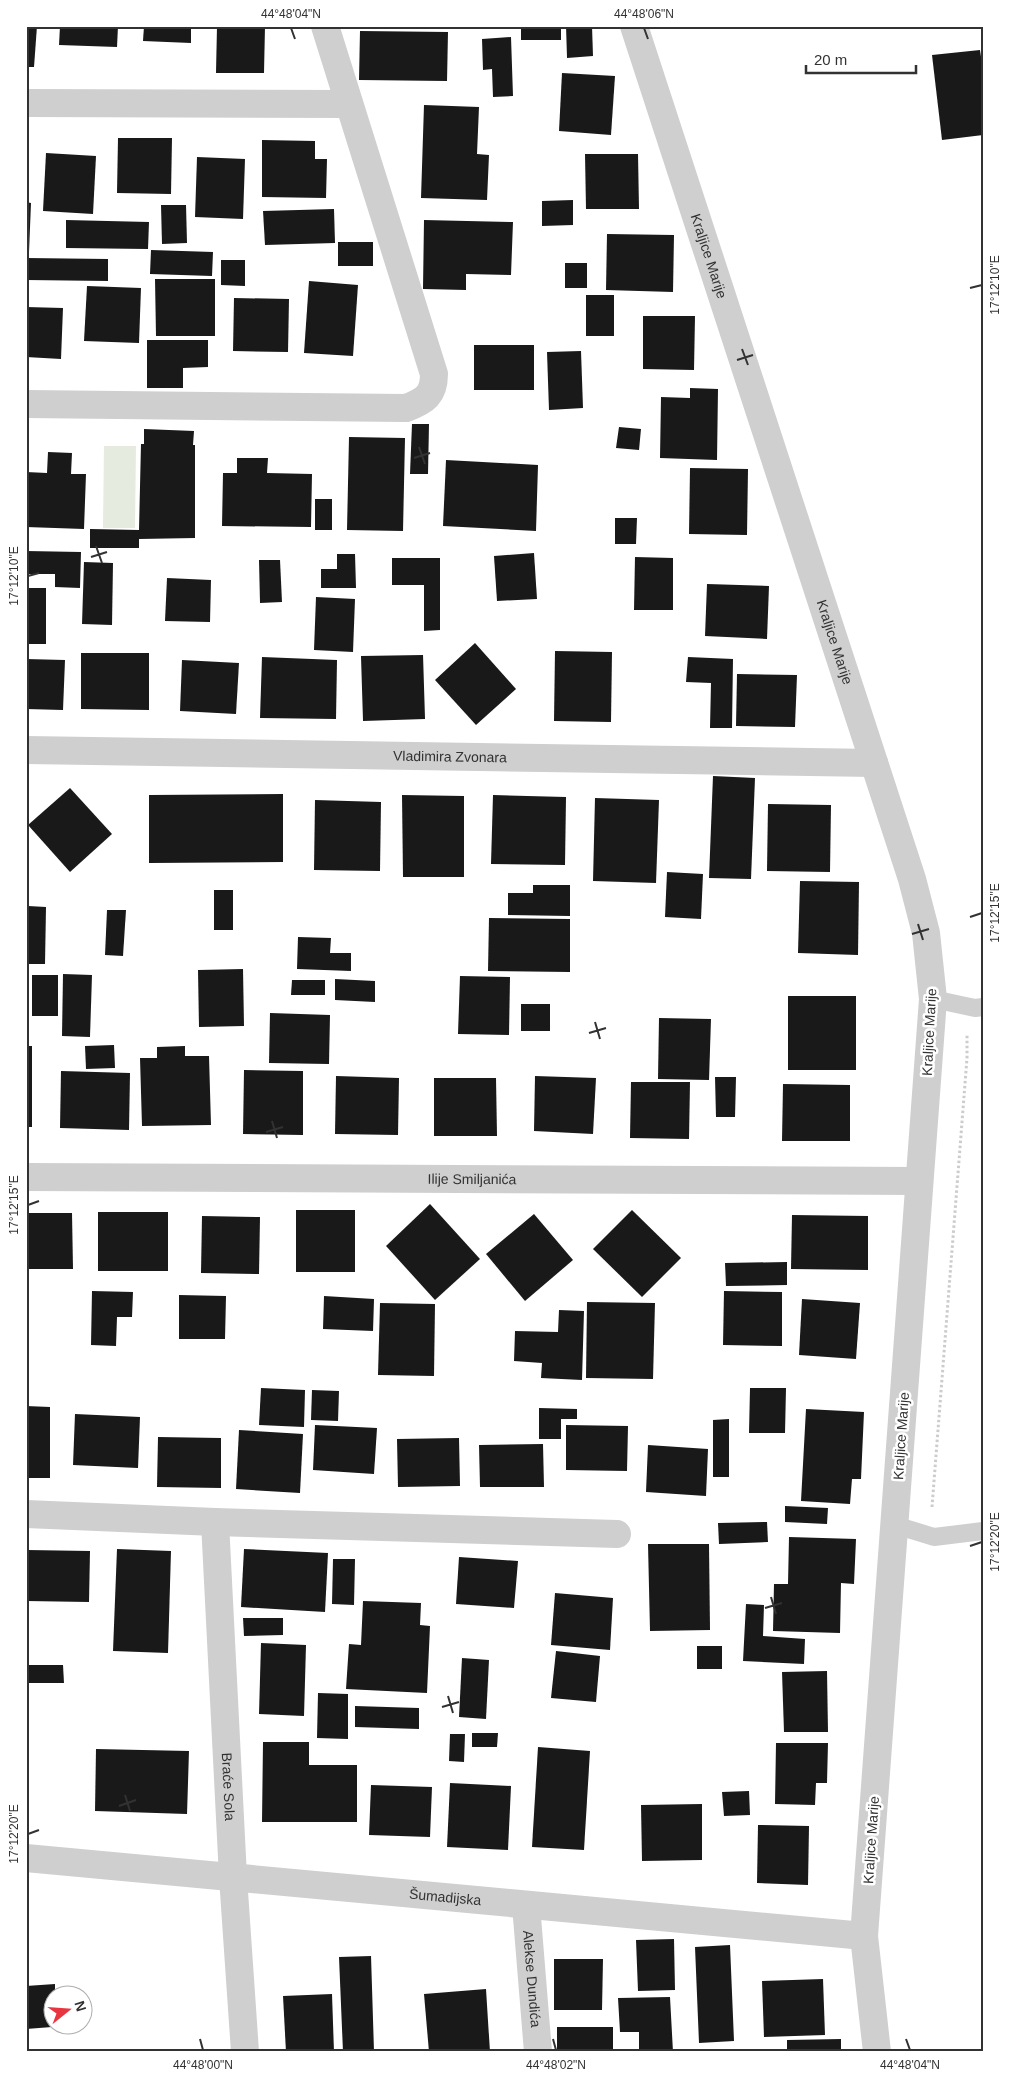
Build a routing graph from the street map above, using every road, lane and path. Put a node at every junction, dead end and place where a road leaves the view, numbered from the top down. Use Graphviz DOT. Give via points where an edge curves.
graph roads {
  1 [pos="325,26"];
  2 [pos="634,26"];
  3 [pos="26,103"];
  4 [pos="349,104"];
  5 [pos="26,404"];
  6 [pos="26,750"];
  7 [pos="874,763"];
  8 [pos="932,999"];
  9 [pos="974,1007"];
  10 [pos="26,1177"];
  11 [pos="919,1181"];
  12 [pos="26,1514"];
  13 [pos="215,1522"];
  14 [pos="895,1525"];
  15 [pos="983,1531"];
  16 [pos="617,1534"];
  17 [pos="929,1535"];
  18 [pos="26,1858"];
  19 [pos="233,1877"];
  20 [pos="526,1906"];
  21 [pos="864,1936"];
  22 [pos="244,2052"];
  23 [pos="538,2052"];
  24 [pos="877,2052"];
  1 -- 4 [label="street"];
  2 -- 7 [label="street, Kraljice Marije"];
  3 -- 4 [label="street"];
  4 -- 5 [label="street" via="434,374 434,386 428,396 406,408"];
  6 -- 7 [label="street, Vladimira Zvonara"];
  7 -- 8 [label="street, Kraljice Marije" via="926,933"];
  8 -- 9 [label="lane"];
  8 -- 11 [label="street, Kraljice Marije"];
  9 -- 17 [label="path" via="967,1058"];
  10 -- 11 [label="street, Ilije Smiljanića"];
  11 -- 14 [label="street, Kraljice Marije"];
  12 -- 13 [label="street"];
  13 -- 16 [label="street"];
  13 -- 19 [label="street, Braće Sola"];
  14 -- 17 [label="lane"];
  14 -- 21 [label="street, Kraljice Marije"];
  15 -- 17 [label="lane"];
  18 -- 19 [label="street, Šumadijska"];
  19 -- 20 [label="street, Šumadijska"];
  19 -- 22 [label="street, Braće Sola"];
  20 -- 21 [label="street, Šumadijska"];
  20 -- 23 [label="street, Alekse Dundića"];
  21 -- 24 [label="street, Kraljice Marije"];
}
